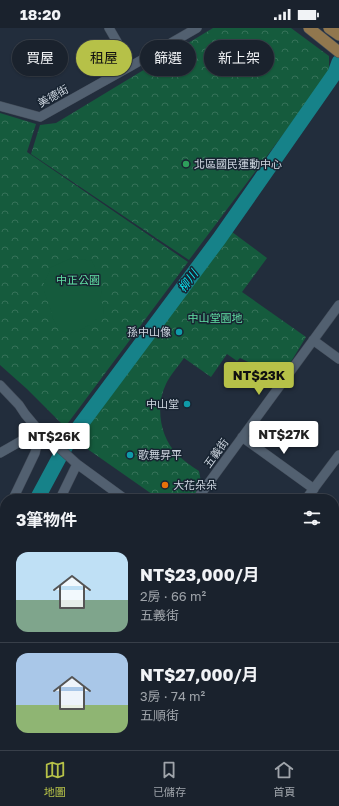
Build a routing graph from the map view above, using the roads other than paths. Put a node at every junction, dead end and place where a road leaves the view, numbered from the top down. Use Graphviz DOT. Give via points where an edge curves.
graph roads {
  1 [pos="109,28"];
  2 [pos="196,28"];
  3 [pos="309,28"];
  4 [pos="329,28"];
  5 [pos="339,35"];
  6 [pos="116,40"];
  7 [pos="339,52"];
  8 [pos="132,65"];
  9 [pos="113,76"];
  10 [pos="0,106"];
  11 [pos="339,305"];
  12 [pos="314,340"];
  13 [pos="339,359"];
  14 [pos="0,385"];
  15 [pos="40,432"];
  16 [pos="242,437"];
  17 [pos="0,453"];
  18 [pos="339,455"];
  19 [pos="77,464"];
  20 [pos="314,489"];
  21 [pos="15,494"];
  22 [pos="62,494"];
  23 [pos="118,494"];
  24 [pos="201,494"];
  25 [pos="310,494"];
  1 -- 6 [label="street"];
  2 -- 8 [label="street, 美德街"];
  3 -- 7 [label="main road"];
  4 -- 5 [label="main road"];
  9 -- 10 [label="street, 美德街" via="40,117"];
  11 -- 12 [label="street, 五義街"];
  12 -- 13 [label="street"];
  12 -- 16 [label="street, 五義街"];
  14 -- 15 [label="street"];
  15 -- 17 [label="street"];
  15 -- 19 [label="street"];
  15 -- 21 [label="street" via="35,453"];
  16 -- 20 [label="street"];
  16 -- 24 [label="street, 五義街"];
  18 -- 20 [label="street"];
  19 -- 22 [label="street"];
  19 -- 23 [label="street"];
  20 -- 25 [label="street"];
}
